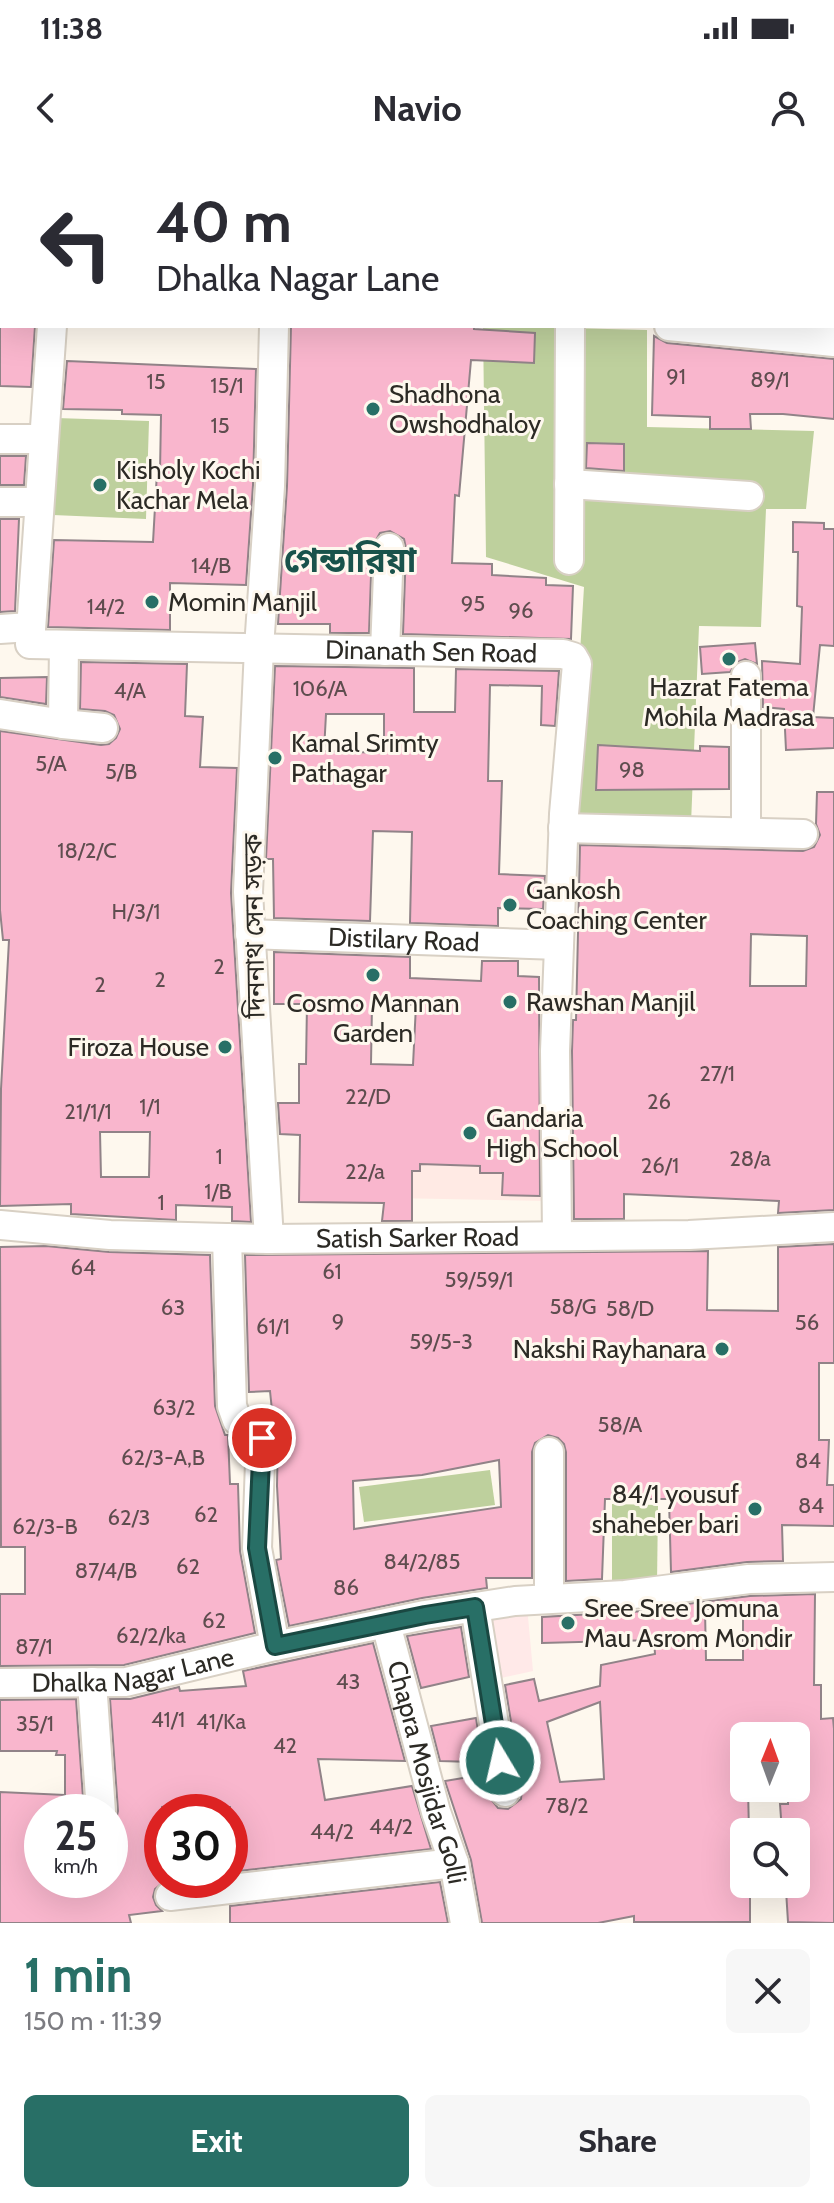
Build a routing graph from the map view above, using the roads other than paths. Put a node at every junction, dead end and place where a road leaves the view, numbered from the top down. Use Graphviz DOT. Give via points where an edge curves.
graph roads {
  1 [pos="52,328"];
  2 [pos="274,328"];
  3 [pos="570,328"];
  4 [pos="690,328"];
  5 [pos="834,342"];
  6 [pos="0,439"];
  7 [pos="44,439"];
  8 [pos="569,484"];
  9 [pos="749,496"];
  10 [pos="0,502"];
  11 [pos="39,502"];
  12 [pos="389,548"];
  13 [pos="569,560"];
  14 [pos="30,627"];
  15 [pos="0,629"];
  16 [pos="64,645"];
  17 [pos="259,648"];
  18 [pos="385,651"];
  19 [pos="746,676"];
  20 [pos="0,714"];
  21 [pos="63,724"];
  22 [pos="103,728"];
  23 [pos="563,828"];
  24 [pos="746,832"];
  25 [pos="803,834"];
  26 [pos="250,934"];
  27 [pos="559,945"];
  28 [pos="0,1225"];
  29 [pos="834,1227"];
  30 [pos="557,1234"];
  31 [pos="227,1238"];
  32 [pos="269,1239"];
  33 [pos="549,1452"];
  34 [pos="834,1577"];
  35 [pos="549,1599"];
  36 [pos="475,1607"];
  37 [pos="386,1624"];
  38 [pos="275,1646"];
  39 [pos="92,1682"];
  40 [pos="0,1683"];
  41 [pos="505,1792"];
  42 [pos="100,1794"];
  43 [pos="454,1863"];
  44 [pos="248,1887"];
  45 [pos="465,1923"];
  1 -- 7 [label="street"];
  2 -- 17 [label="street, দিননাথ সেন সড়ক"];
  3 -- 8 [label="street"];
  4 -- 5 [label="street"];
  6 -- 7 [label="street"];
  7 -- 11 [label="street"];
  8 -- 9 [label="street"];
  8 -- 13 [label="street"];
  10 -- 11 [label="street"];
  11 -- 14 [label="street"];
  12 -- 18 [label="street"];
  14 -- 15 [label="street"];
  14 -- 16 [label="street, Dinanath Sen Road" via="30,644"];
  16 -- 17 [label="street, Dinanath Sen Road"];
  16 -- 21 [label="street"];
  17 -- 18 [label="street, Dinanath Sen Road"];
  17 -- 26 [label="street, দিননাথ সেন সড়ক"];
  18 -- 23 [label="street, Dinanath Sen Road" via="573,657 577,664"];
  19 -- 24 [label="street"];
  20 -- 21 [label="street"];
  21 -- 22 [label="street"];
  23 -- 24 [label="street"];
  23 -- 27 [label="street, Dinanath Sen Road"];
  24 -- 25 [label="street"];
  26 -- 27 [label="street, Distilary Road"];
  26 -- 32 [label="street, দিননাথ সেন সড়ক"];
  27 -- 30 [label="street, Dinanath Sen Road"];
  28 -- 31 [label="street, Satish Sarker Road"];
  29 -- 30 [label="street, Satish Sarker Road" via="689,1235"];
  30 -- 32 [label="street, Satish Sarker Road"];
  31 -- 32 [label="street, Satish Sarker Road"];
  31 -- 38 [label="street" via="232,1406 237,1420 261,1433 257,1548"];
  33 -- 35 [label="street"];
  34 -- 35 [label="street, Dhalka Nagar Lane" via="749,1579"];
  35 -- 36 [label="street, Dhalka Nagar Lane"];
  36 -- 37 [label="street, Dhalka Nagar Lane"];
  36 -- 41 [label="street"];
  37 -- 38 [label="street, Dhalka Nagar Lane"];
  37 -- 43 [label="street, Chapra Mosjidar Golli"];
  38 -- 39 [label="street, Dhalka Nagar Lane" via="126,1682"];
  39 -- 40 [label="street, Dhalka Nagar Lane"];
  39 -- 42 [label="street"];
  43 -- 44 [label="street"];
  43 -- 45 [label="street, Chapra Mosjidar Golli"];
}
